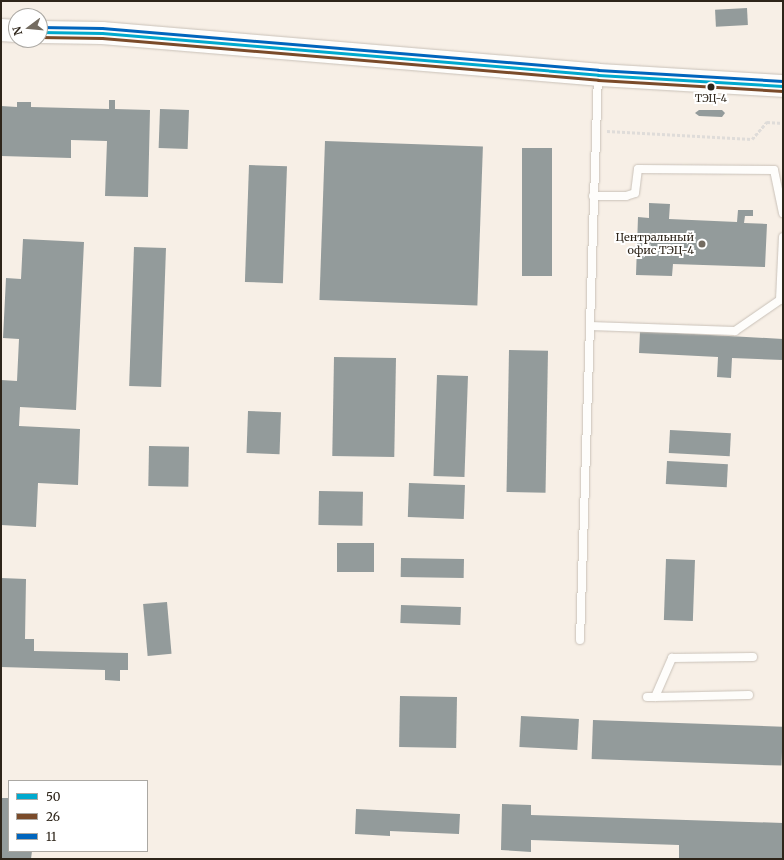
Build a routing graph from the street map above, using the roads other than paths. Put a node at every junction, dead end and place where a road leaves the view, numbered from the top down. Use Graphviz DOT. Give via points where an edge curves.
graph roads {
  1 [pos="48,32"];
  2 [pos="598,74"];
  3 [pos="783,86"];
  4 [pos="593,196"];
  5 [pos="783,213"];
  6 [pos="783,237"];
  7 [pos="590,326"];
  8 [pos="580,640"];
  9 [pos="753,657"];
  10 [pos="749,695"];
  1 -- 2 [label="highway" via="102,33"];
  2 -- 3 [label="highway"];
  2 -- 4 [label="lane"];
  4 -- 5 [label="lane" via="626,196 635,193 638,169 774,170"];
  4 -- 7 [label="lane"];
  6 -- 7 [label="lane" via="780,300 735,331"];
  7 -- 8 [label="lane"];
  9 -- 10 [label="lane" via="672,658 651,697"];
}
